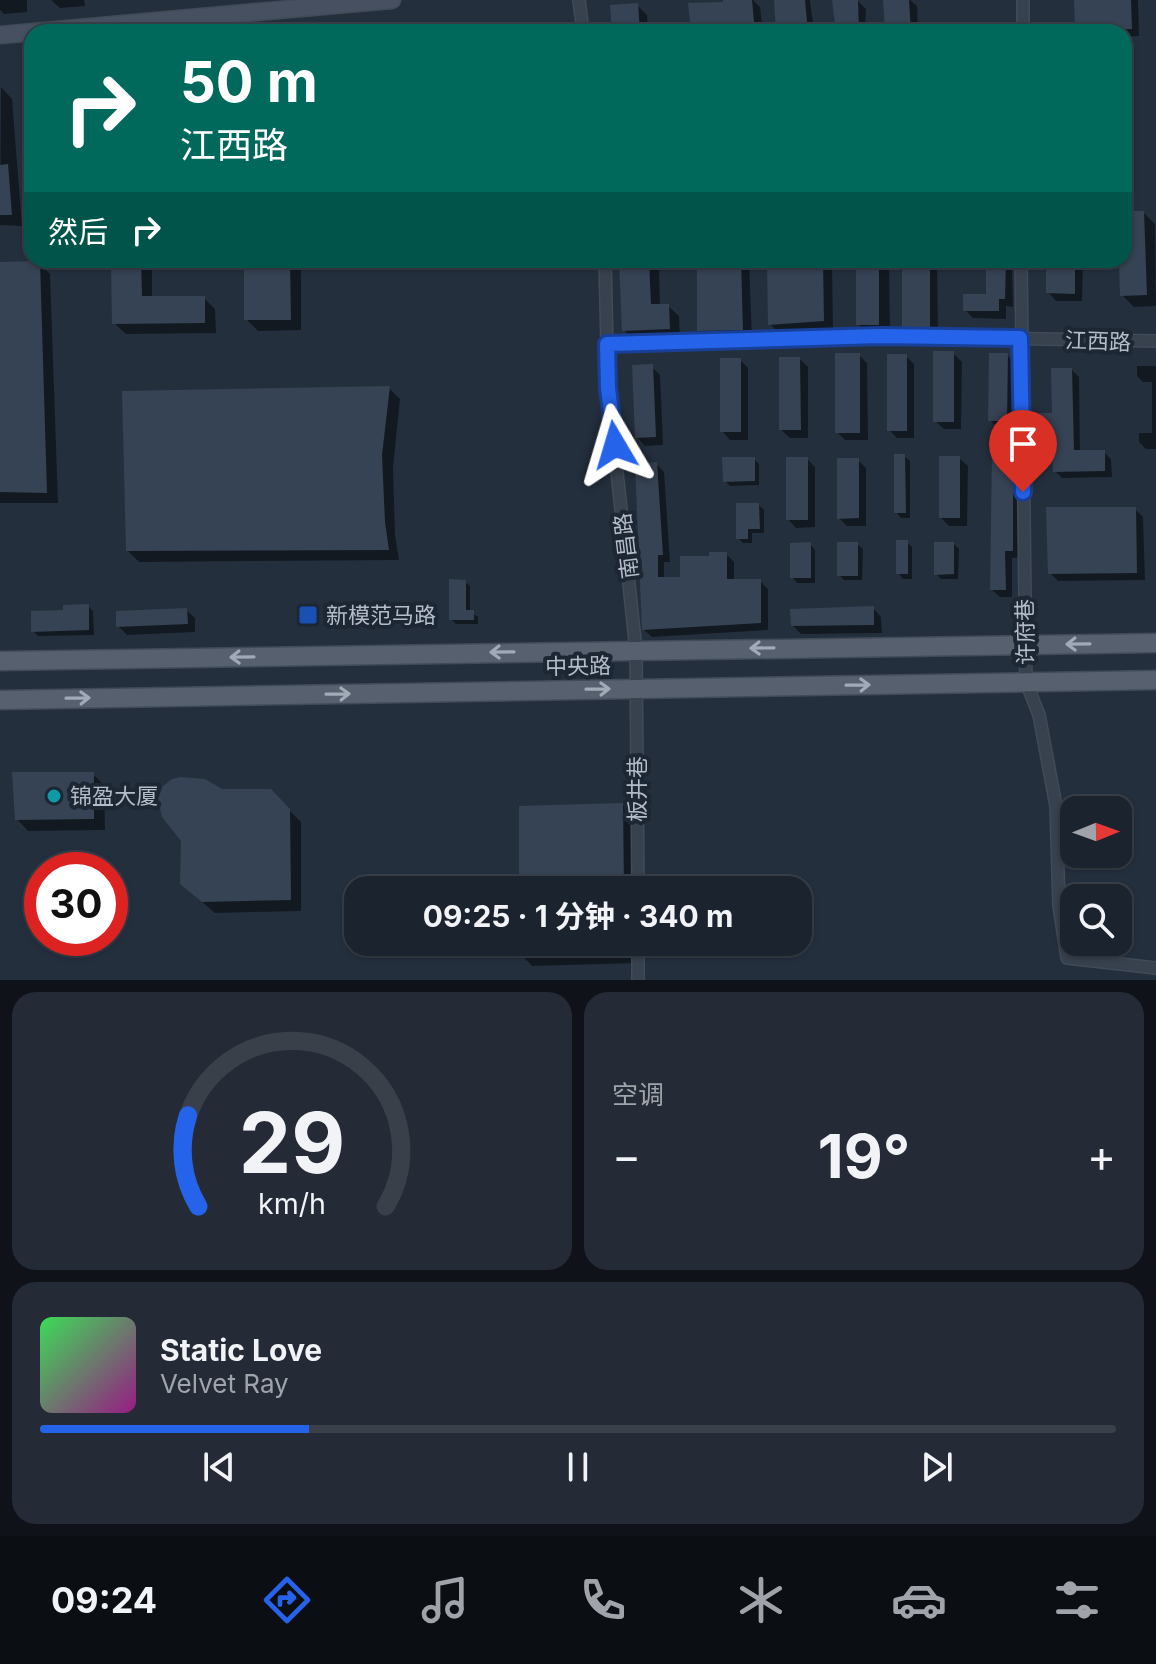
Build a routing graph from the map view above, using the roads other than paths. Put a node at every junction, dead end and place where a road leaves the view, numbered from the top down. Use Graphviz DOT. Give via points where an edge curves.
graph roads {
  1 [pos="392,0"];
  2 [pos="579,0"];
  3 [pos="1023,0"];
  4 [pos="123,24"];
  5 [pos="582,24"];
  6 [pos="1023,24"];
  7 [pos="24,33"];
  8 [pos="0,35"];
  9 [pos="605,268"];
  10 [pos="1021,268"];
  11 [pos="1020,338"];
  12 [pos="1156,341"];
  13 [pos="607,344"];
  14 [pos="1156,643"];
  15 [pos="1026,645"];
  16 [pos="636,650"];
  17 [pos="0,661"];
  18 [pos="1156,680"];
  19 [pos="1026,682"];
  20 [pos="637,689"];
  21 [pos="0,700"];
  22 [pos="638,876"];
  23 [pos="638,956"];
  24 [pos="1156,968"];
  25 [pos="638,980"];
  1 -- 4 [label="street"];
  2 -- 5 [label="street"];
  3 -- 6 [label="street"];
  7 -- 8 [label="street"];
  9 -- 13 [label="street, 南昌路"];
  10 -- 11 [label="street, 许府巷"];
  11 -- 12 [label="street, 江西路"];
  11 -- 13 [label="street, 江西路" via="880,336"];
  11 -- 15 [label="street, 许府巷"];
  13 -- 16 [label="street, 南昌路"];
  14 -- 15 [label="main road, 中央路, one-way"];
  15 -- 16 [label="main road, 中央路, one-way"];
  15 -- 19 [label="street, 许府巷"];
  16 -- 17 [label="main road, 中央路, one-way"];
  16 -- 20 [label="street, 南昌路"];
  18 -- 19 [label="main road, 中央路"];
  20 -- 19 [label="main road, 中央路, one-way"];
  19 -- 24 [label="street, 许府巷" via="1039,715 1056,806 1059,906 1067,958"];
  21 -- 20 [label="main road, 中央路, one-way"];
  20 -- 22 [label="street, 板井巷"];
  23 -- 25 [label="street"];
}
